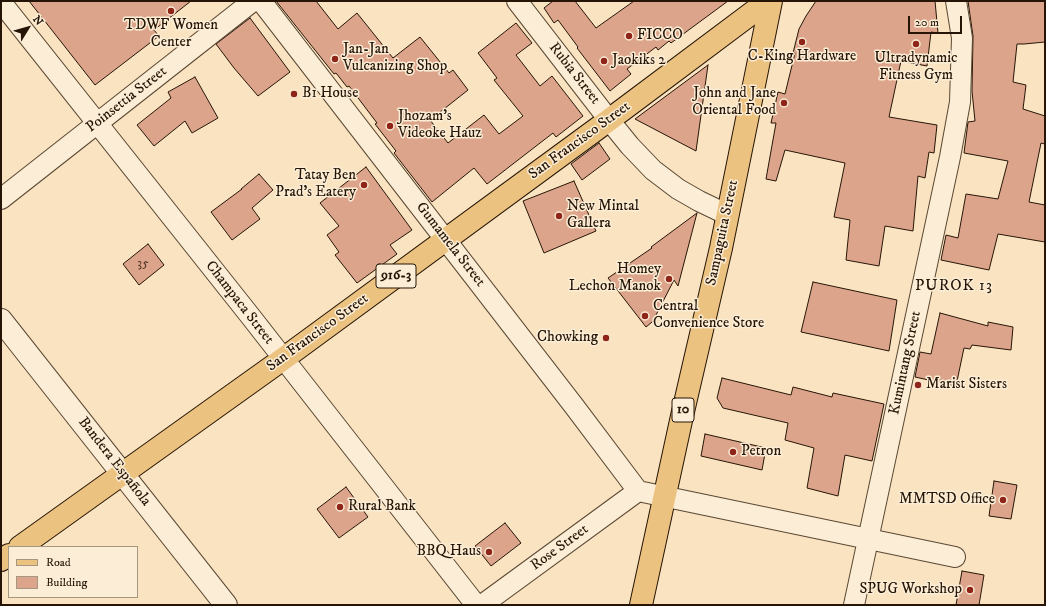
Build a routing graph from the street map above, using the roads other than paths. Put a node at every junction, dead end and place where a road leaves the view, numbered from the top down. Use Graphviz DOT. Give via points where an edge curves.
graph roads {
  1 [pos="253,1"];
  2 [pos="262,1"];
  3 [pos="517,1"];
  4 [pos="770,1"];
  5 [pos="956,1"];
  6 [pos="1,2"];
  7 [pos="609,120"];
  8 [pos="97,124"];
  9 [pos="1,199"];
  10 [pos="728,215"];
  11 [pos="446,240"];
  12 [pos="1,320"];
  13 [pos="283,359"];
  14 [pos="123,474"];
  15 [pos="638,491"];
  16 [pos="664,496"];
  17 [pos="867,539"];
  18 [pos="21,546"];
  19 [pos="954,557"];
  20 [pos="226,605"];
  21 [pos="476,605"];
  22 [pos="482,605"];
  23 [pos="641,605"];
  24 [pos="854,605"];
  1 -- 8 [label="street, Poinsettia Street"];
  2 -- 11 [label="street, Gumamela Street"];
  3 -- 7 [label="street, Rubia Street"];
  4 -- 7 [label="main road, San Francisco Street / 916-3"];
  4 -- 10 [label="main road, Sampaguita Street / 10"];
  5 -- 17 [label="street, Kumintang Street" via="962,38 960,102"];
  6 -- 8 [label="street, Champaca Street"];
  7 -- 10 [label="street, Rubia Street" via="653,170 678,189"];
  7 -- 11 [label="main road, San Francisco Street / 916-3"];
  8 -- 9 [label="street, Poinsettia Street"];
  8 -- 13 [label="street, Champaca Street"];
  10 -- 16 [label="main road, Sampaguita Street / 10"];
  11 -- 13 [label="main road, San Francisco Street / 916-3"];
  11 -- 15 [label="street, Gumamela Street"];
  12 -- 14 [label="street, Bandera Española"];
  13 -- 14 [label="main road, San Francisco Street / 916-3"];
  13 -- 21 [label="street, Champaca Street"];
  14 -- 18 [label="main road, San Francisco Street / 916-3"];
  14 -- 20 [label="street, Bandera Española"];
  15 -- 16 [label="street"];
  15 -- 22 [label="street, Rose Street"];
  16 -- 17 [label="street"];
  16 -- 23 [label="main road, Sampaguita Street / 10"];
  17 -- 19 [label="street"];
  17 -- 24 [label="street, Kumintang Street"];
}
